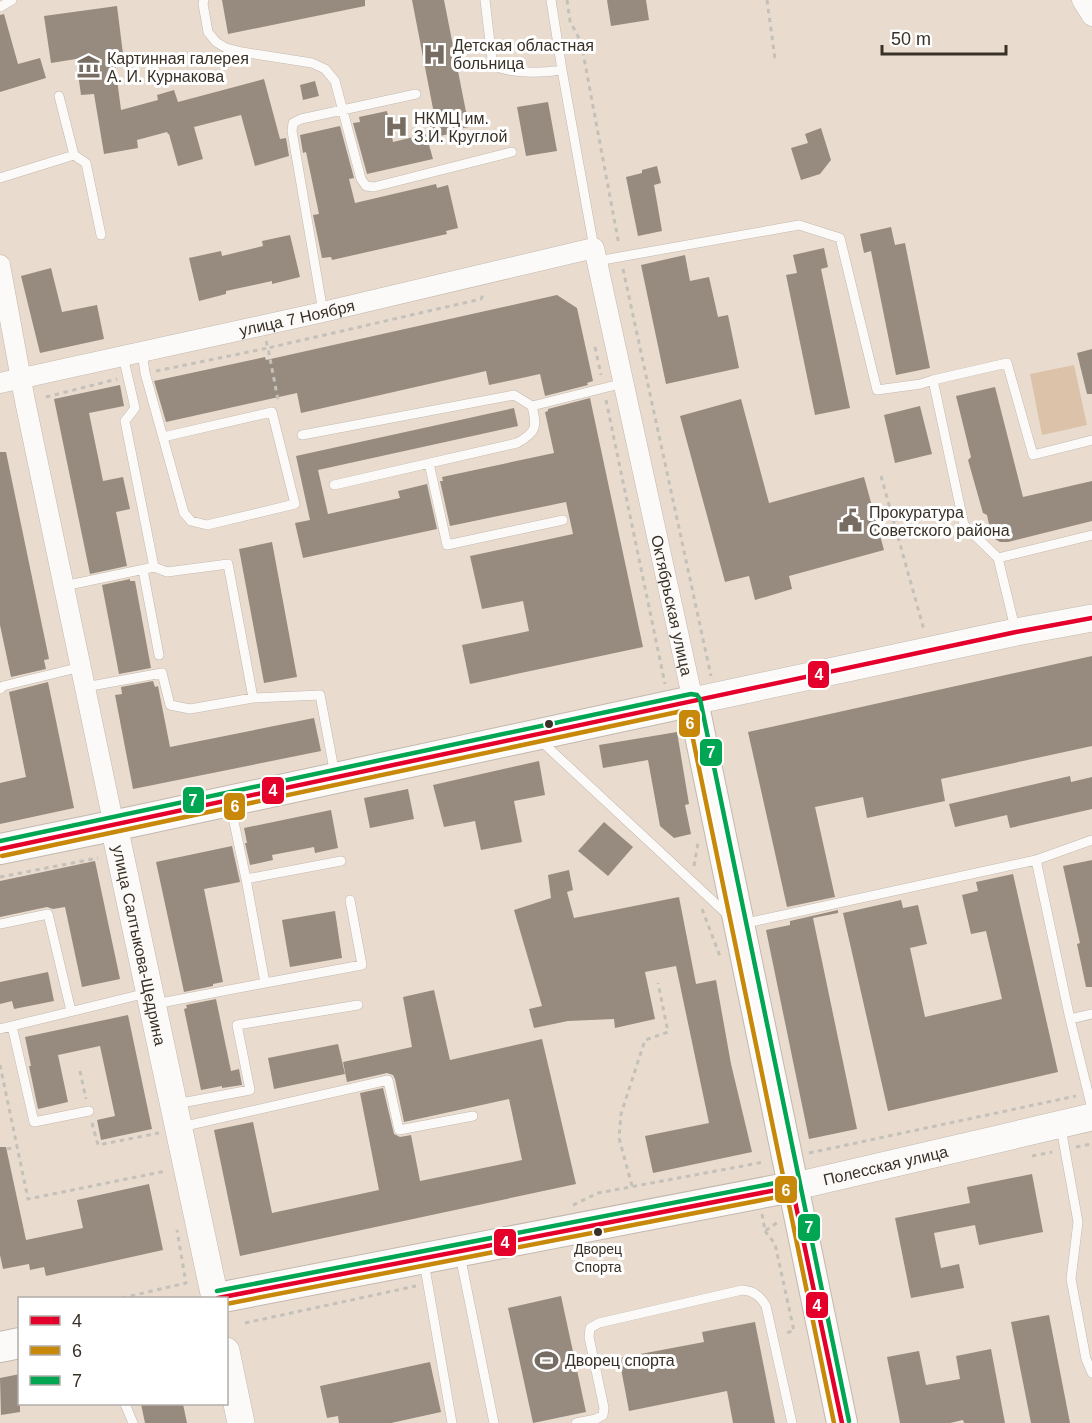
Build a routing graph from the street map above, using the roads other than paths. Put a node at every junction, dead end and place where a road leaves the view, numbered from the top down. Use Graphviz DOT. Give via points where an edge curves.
graph roads {
  1 [pos="12,0"];
  2 [pos="204,0"];
  3 [pos="485,0"];
  4 [pos="551,0"];
  5 [pos="1082,0"];
  6 [pos="0,7"];
  7 [pos="1092,16"];
  8 [pos="562,70"];
  9 [pos="416,94"];
  10 [pos="59,96"];
  11 [pos="343,110"];
  12 [pos="512,152"];
  13 [pos="74,155"];
  14 [pos="0,178"];
  15 [pos="101,235"];
  16 [pos="596,254"];
  17 [pos="0,265"];
  18 [pos="323,312"];
  19 [pos="132,354"];
  20 [pos="21,379"];
  21 [pos="933,380"];
  22 [pos="0,383"];
  23 [pos="624,383"];
  24 [pos="532,406"];
  25 [pos="302,435"];
  26 [pos="163,437"];
  27 [pos="1092,440"];
  28 [pos="429,463"];
  29 [pos="334,485"];
  30 [pos="563,520"];
  31 [pos="1092,535"];
  32 [pos="998,558"];
  33 [pos="154,567"];
  34 [pos="143,570"];
  35 [pos="64,586"];
  36 [pos="1092,618"];
  37 [pos="1016,632"];
  38 [pos="159,655"];
  39 [pos="81,667"];
  40 [pos="85,687"];
  41 [pos="0,688"];
  42 [pos="253,698"];
  43 [pos="693,701"];
  44 [pos="535,735"];
  45 [pos="336,778"];
  46 [pos="229,801"];
  47 [pos="114,826"];
  48 [pos="1092,840"];
  49 [pos="0,849"];
  50 [pos="1036,860"];
  51 [pos="341,861"];
  52 [pos="246,879"];
  53 [pos="350,900"];
  54 [pos="0,924"];
  55 [pos="739,925"];
  56 [pos="265,983"];
  57 [pos="151,998"];
  58 [pos="358,1005"];
  59 [pos="71,1011"];
  60 [pos="1092,1014"];
  61 [pos="1070,1019"];
  62 [pos="12,1026"];
  63 [pos="0,1029"];
  64 [pos="1090,1105"];
  65 [pos="1092,1109"];
  66 [pos="89,1111"];
  67 [pos="473,1116"];
  68 [pos="170,1118"];
  69 [pos="1060,1124"];
  70 [pos="792,1187"];
  71 [pos="459,1252"];
  72 [pos="425,1271"];
  73 [pos="216,1297"];
  74 [pos="228,1298"];
  75 [pos="18,1343"];
  76 [pos="0,1347"];
  77 [pos="228,1361"];
  78 [pos="1092,1373"];
  79 [pos="124,1405"];
  80 [pos="133,1423"];
  81 [pos="241,1423"];
  82 [pos="452,1423"];
  83 [pos="494,1423"];
  84 [pos="576,1423"];
  85 [pos="792,1423"];
  86 [pos="842,1423"];
  1 -- 6 [label="lane"];
  2 -- 11 [label="lane" via="208,32 216,42 242,52 312,63 325,69 335,81"];
  3 -- 8 [label="lane" via="492,59 497,68 542,73"];
  4 -- 8 [label="lane, Октябрьская улица"];
  5 -- 7 [label="street"];
  8 -- 16 [label="lane, Октябрьская улица"];
  9 -- 11 [label="lane"];
  10 -- 13 [label="lane"];
  11 -- 12 [label="lane" via="366,186"];
  11 -- 18 [label="lane" via="301,119 294,123 292,131"];
  13 -- 14 [label="lane"];
  13 -- 15 [label="lane" via="86,163"];
  16 -- 18 [label="street, улица 7 Ноября"];
  16 -- 21 [label="lane" via="621,257 799,225 840,238 877,390"];
  16 -- 23 [label="street, Октябрьская улица"];
  17 -- 20 [label="street, улица Салтыкова-Щедрина"];
  18 -- 19 [label="street, улица 7 Ноября"];
  19 -- 20 [label="street, улица 7 Ноября"];
  19 -- 26 [label="lane" via="145,373"];
  19 -- 33 [label="lane" via="135,408 125,422"];
  20 -- 22 [label="street, улица 7 Ноября"];
  20 -- 35 [label="street, улица Салтыкова-Щедрина"];
  21 -- 27 [label="lane" via="1007,363 1033,455"];
  21 -- 32 [label="lane" via="964,525"];
  23 -- 24 [label="lane"];
  23 -- 43 [label="street, Октябрьская улица"];
  24 -- 25 [label="lane" via="514,394"];
  24 -- 28 [label="lane" via="536,423 530,436 517,444"];
  26 -- 26 [label="lane" via="184,513 191,521 207,525 295,504 272,412"];
  28 -- 29 [label="lane"];
  28 -- 30 [label="lane" via="447,545"];
  31 -- 32 [label="lane"];
  32 -- 37 [label="lane"];
  33 -- 34 [label="lane"];
  33 -- 42 [label="lane" via="166,572 228,564"];
  34 -- 35 [label="lane"];
  34 -- 38 [label="lane"];
  35 -- 39 [label="street, улица Салтыкова-Щедрина"];
  36 -- 37 [label="main road"];
  37 -- 43 [label="main road"];
  39 -- 40 [label="street, улица Салтыкова-Щедрина"];
  39 -- 41 [label="lane"];
  40 -- 42 [label="lane" via="162,674 170,705 190,709"];
  40 -- 47 [label="street, улица Салтыкова-Щедрина"];
  42 -- 45 [label="lane" via="320,695"];
  43 -- 44 [label="main road"];
  43 -- 55 [label="main road, Октябрьская улица"];
  44 -- 45 [label="main road"];
  44 -- 55 [label="lane"];
  45 -- 46 [label="main road"];
  46 -- 47 [label="main road"];
  46 -- 52 [label="lane"];
  47 -- 49 [label="main road"];
  47 -- 57 [label="main road, улица Салтыкова-Щедрина"];
  48 -- 50 [label="lane"];
  50 -- 55 [label="lane"];
  50 -- 61 [label="lane"];
  51 -- 52 [label="lane"];
  52 -- 56 [label="lane"];
  53 -- 56 [label="lane" via="362,965"];
  54 -- 59 [label="lane" via="48,914"];
  55 -- 70 [label="main road, Октябрьская улица"];
  56 -- 57 [label="lane"];
  57 -- 59 [label="lane"];
  57 -- 68 [label="main road, улица Салтыкова-Щедрина"];
  58 -- 68 [label="lane" via="237,1025 250,1090"];
  59 -- 62 [label="lane"];
  60 -- 61 [label="lane"];
  61 -- 64 [label="lane"];
  62 -- 63 [label="lane"];
  62 -- 66 [label="lane" via="34,1122"];
  64 -- 65 [label="lane"];
  64 -- 69 [label="main road, Полесская улица"];
  67 -- 68 [label="lane" via="399,1130 388,1080"];
  68 -- 73 [label="main road, улица Салтыкова-Щедрина"];
  69 -- 70 [label="main road, Полесская улица"];
  69 -- 78 [label="lane" via="1078,1222 1071,1279"];
  70 -- 71 [label="main road, Полесская улица"];
  70 -- 86 [label="main road, Октябрьская улица"];
  71 -- 72 [label="main road, Полесская улица"];
  71 -- 83 [label="lane"];
  72 -- 74 [label="main road, Полесская улица"];
  72 -- 82 [label="lane"];
  75 -- 76 [label="main road"];
  77 -- 81 [label="main road"];
  79 -- 80 [label="lane"];
  84 -- 85 [label="lane" via="603,1415 590,1328 750,1290 766,1306"];
}
